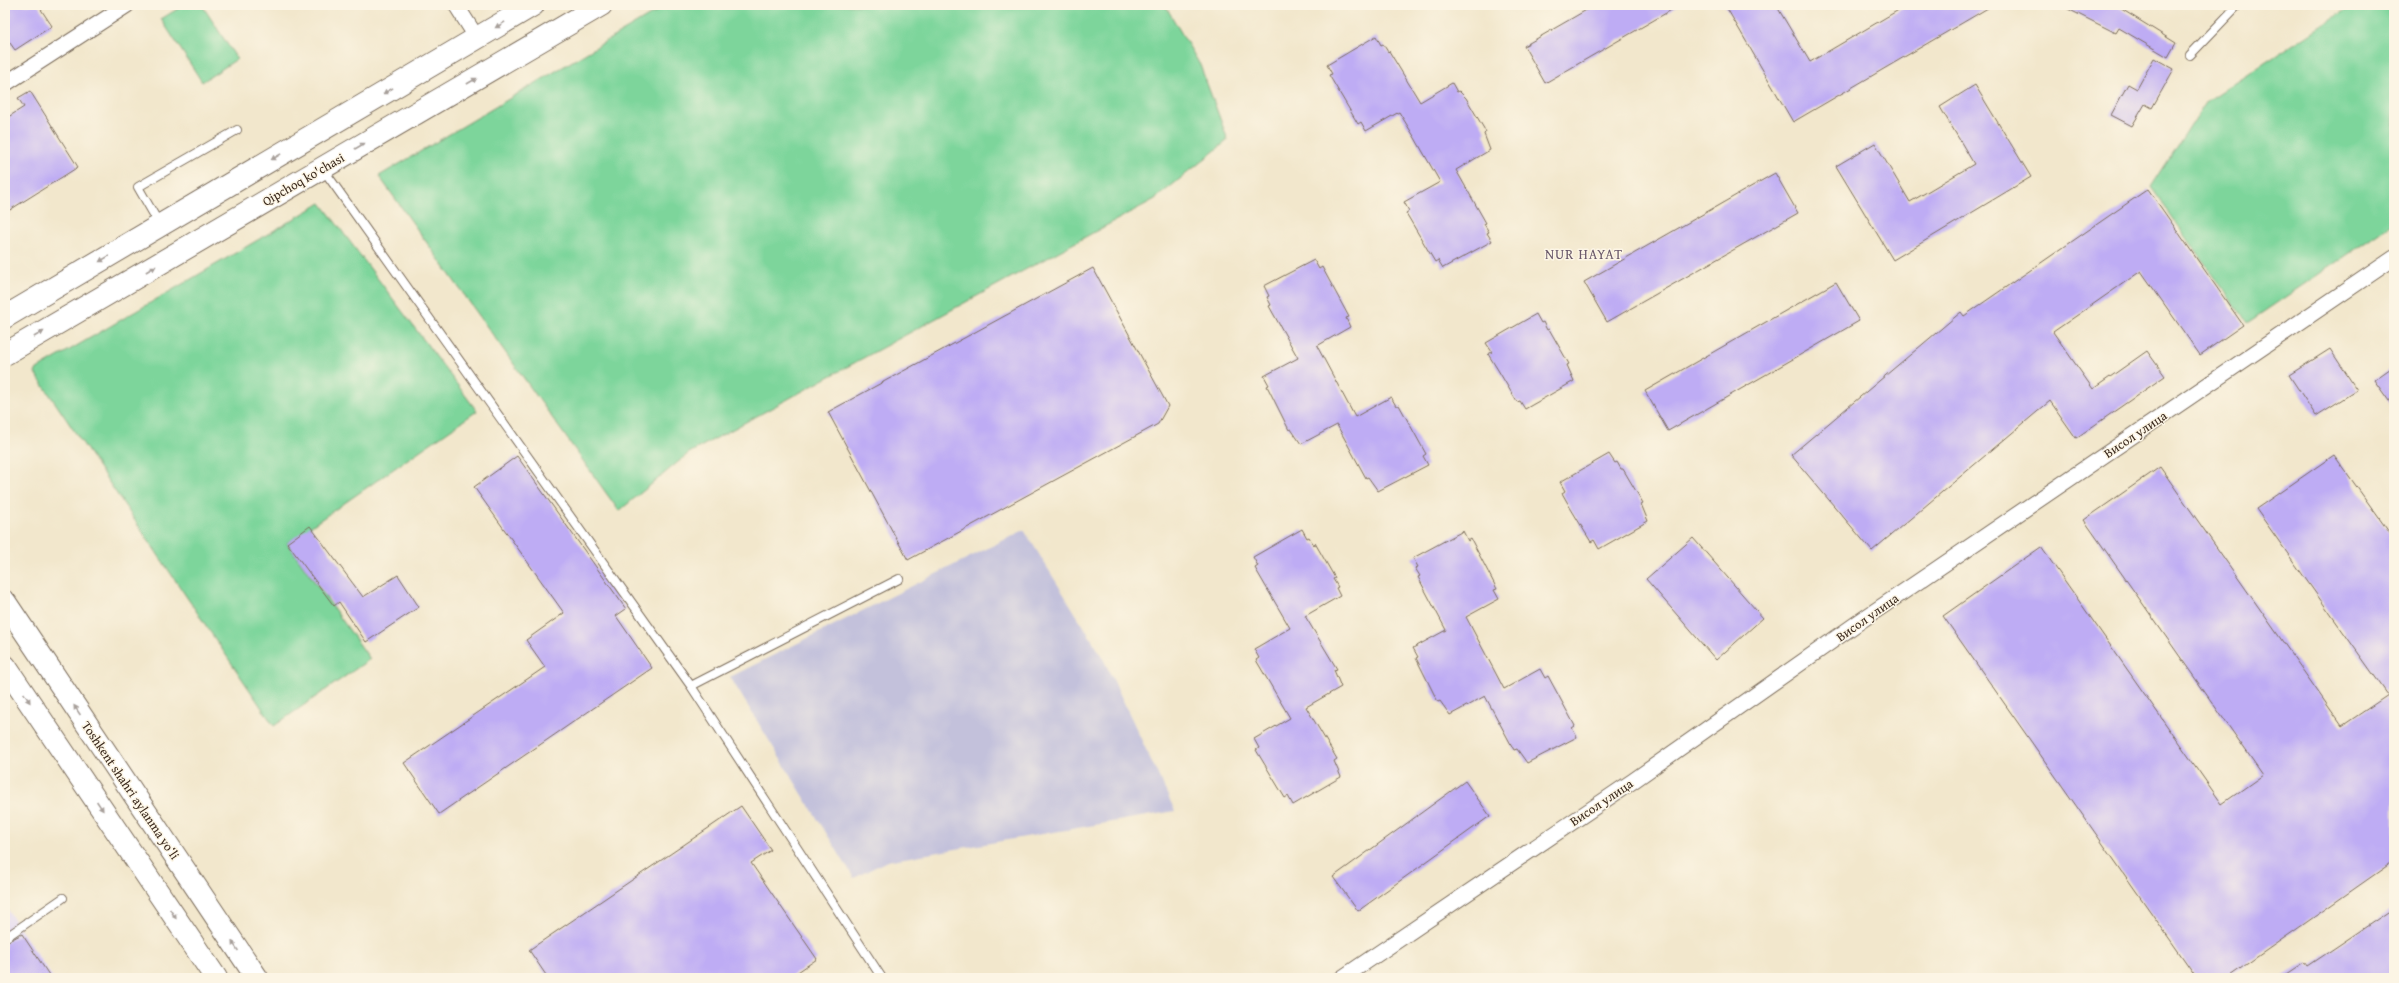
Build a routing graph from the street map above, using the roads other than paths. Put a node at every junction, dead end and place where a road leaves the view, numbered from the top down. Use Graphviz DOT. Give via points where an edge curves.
graph roads {
  1 [pos="127,5"];
  2 [pos="456,5"];
  3 [pos="533,5"];
  4 [pos="601,5"];
  5 [pos="2238,5"];
  6 [pos="477,38"];
  7 [pos="2190,55"];
  8 [pos="5,84"];
  9 [pos="237,130"];
  10 [pos="322,168"];
  11 [pos="160,226"];
  12 [pos="2394,258"];
  13 [pos="5,317"];
  14 [pos="5,354"];
  15 [pos="899,579"];
  16 [pos="5,602"];
  17 [pos="5,666"];
  18 [pos="691,686"];
  19 [pos="63,898"];
  20 [pos="5,938"];
  21 [pos="216,978"];
  22 [pos="257,978"];
  23 [pos="882,978"];
  24 [pos="1342,978"];
  1 -- 8 [label="street"];
  2 -- 6 [label="street"];
  3 -- 6 [label="main road, one-way"];
  10 -- 4 [label="main road, Qipchoq ko'chasi, one-way"];
  5 -- 7 [label="lane"];
  6 -- 11 [label="main road, one-way"];
  9 -- 11 [label="lane" via="138,187"];
  14 -- 10 [label="main road, Qipchoq ko'chasi, one-way"];
  10 -- 18 [label="lane"];
  11 -- 13 [label="main road, one-way"];
  12 -- 24 [label="street, Висол улица"];
  15 -- 18 [label="lane"];
  22 -- 16 [label="main road, Toshkent shahri aylanma yoʻli, one-way"];
  17 -- 21 [label="main road, one-way"];
  18 -- 23 [label="lane"];
  19 -- 20 [label="lane"];
}
